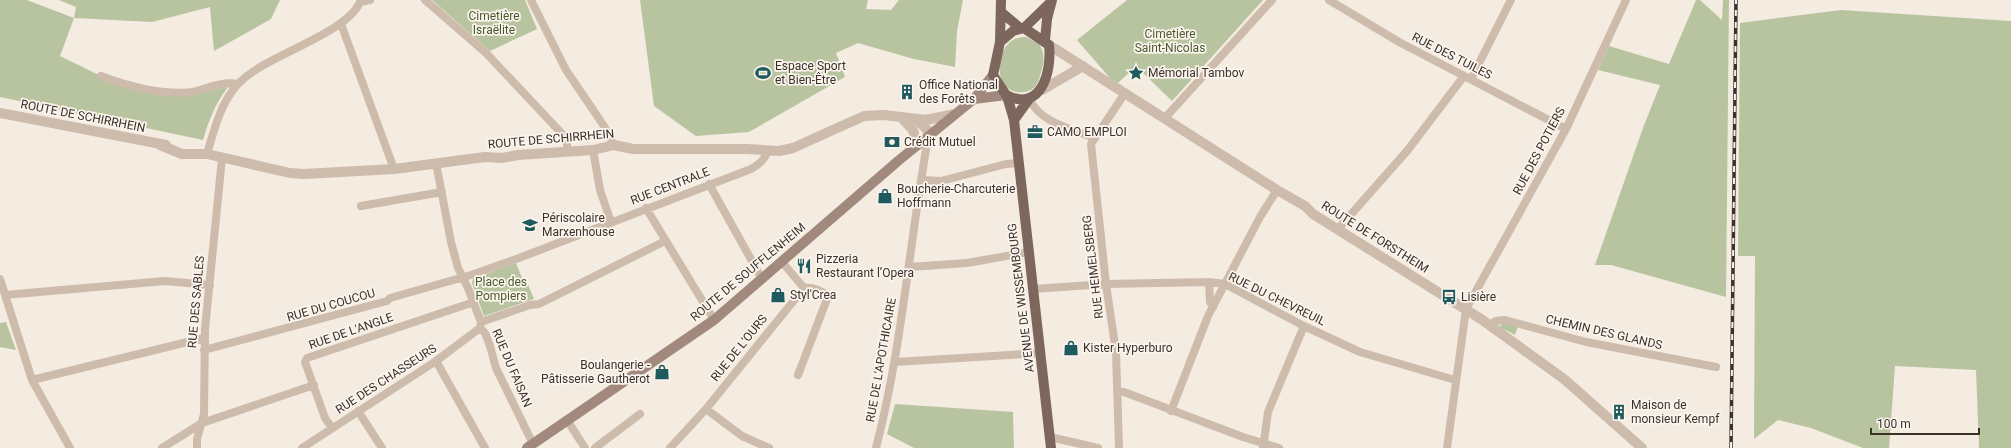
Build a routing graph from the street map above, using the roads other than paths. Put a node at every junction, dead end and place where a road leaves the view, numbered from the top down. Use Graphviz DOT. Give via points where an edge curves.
graph roads {
  1 [pos="370,0"];
  2 [pos="425,0"];
  3 [pos="531,0"];
  4 [pos="1272,0"];
  5 [pos="1329,0"];
  6 [pos="1511,0"];
  7 [pos="1626,0"];
  8 [pos="360,1"];
  9 [pos="1052,1"];
  10 [pos="1001,5"];
  11 [pos="341,24"];
  12 [pos="1022,28"];
  13 [pos="1000,42"];
  14 [pos="1047,43"];
  15 [pos="1083,66"];
  16 [pos="993,75"];
  17 [pos="101,76"];
  18 [pos="1468,78"];
  19 [pos="237,84"];
  20 [pos="1042,90"];
  21 [pos="1125,93"];
  22 [pos="1007,96"];
  23 [pos="974,99"];
  24 [pos="1029,99"];
  25 [pos="0,113"];
  26 [pos="955,114"];
  27 [pos="900,116"];
  28 [pos="918,118"];
  29 [pos="1165,118"];
  30 [pos="1014,120"];
  31 [pos="1566,129"];
  32 [pos="924,140"];
  33 [pos="1093,140"];
  34 [pos="614,145"];
  35 [pos="593,150"];
  36 [pos="568,151"];
  37 [pos="768,151"];
  38 [pos="205,152"];
  39 [pos="222,158"];
  40 [pos="436,163"];
  41 [pos="1019,163"];
  42 [pos="394,169"];
  43 [pos="922,180"];
  44 [pos="709,184"];
  45 [pos="1277,190"];
  46 [pos="442,192"];
  47 [pos="361,206"];
  48 [pos="646,208"];
  49 [pos="611,222"];
  50 [pos="1338,229"];
  51 [pos="665,241"];
  52 [pos="1029,252"];
  53 [pos="782,262"];
  54 [pos="910,266"];
  55 [pos="462,277"];
  56 [pos="0,279"];
  57 [pos="762,279"];
  58 [pos="1208,282"];
  59 [pos="1106,284"];
  60 [pos="1225,284"];
  61 [pos="210,285"];
  62 [pos="804,288"];
  63 [pos="1033,289"];
  64 [pos="3,292"];
  65 [pos="474,302"];
  66 [pos="1213,307"];
  67 [pos="1466,309"];
  68 [pos="714,320"];
  69 [pos="481,325"];
  70 [pos="1489,325"];
  71 [pos="1304,326"];
  72 [pos="204,338"];
  73 [pos="204,350"];
  74 [pos="1041,354"];
  75 [pos="436,361"];
  76 [pos="895,362"];
  77 [pos="1716,367"];
  78 [pos="798,375"];
  79 [pos="32,380"];
  80 [pos="1455,380"];
  81 [pos="314,385"];
  82 [pos="1118,392"];
  83 [pos="706,409"];
  84 [pos="358,411"];
  85 [pos="1171,411"];
  86 [pos="640,414"];
  87 [pos="567,420"];
  88 [pos="202,422"];
  89 [pos="332,428"];
  90 [pos="1050,437"];
  91 [pos="530,446"];
  92 [pos="1264,446"];
  93 [pos="70,448"];
  94 [pos="162,448"];
  95 [pos="197,448"];
  96 [pos="302,448"];
  97 [pos="382,448"];
  98 [pos="485,448"];
  99 [pos="585,448"];
  100 [pos="595,448"];
  101 [pos="670,448"];
  102 [pos="769,448"];
  103 [pos="876,448"];
  104 [pos="1051,448"];
  105 [pos="1098,448"];
  106 [pos="1119,448"];
  107 [pos="1279,448"];
  108 [pos="1447,448"];
  109 [pos="1642,448"];
  1 -- 8 [label="street"];
  2 -- 36 [label="street" via="497,65 566,138"];
  3 -- 34 [label="street" via="566,70"];
  4 -- 29 [label="street"];
  5 -- 18 [label="street, RUE DES TUILES" via="1399,42"];
  6 -- 18 [label="street"];
  7 -- 31 [label="street, RUE DES POTIERS"];
  8 -- 11 [label="street"];
  9 -- 12 [label="main road"];
  9 -- 14 [label="main road"];
  10 -- 12 [label="main road"];
  10 -- 13 [label="main road"];
  11 -- 19 [label="street" via="289,51"];
  11 -- 42 [label="street"];
  12 -- 13 [label="main road" via="1013,31"];
  12 -- 14 [label="main road"];
  13 -- 16 [label="main road"];
  14 -- 15 [label="street, ROUTE DE FORSTHEIM"];
  14 -- 20 [label="main road" via="1050,55"];
  15 -- 20 [label="street"];
  15 -- 21 [label="street, ROUTE DE FORSTHEIM"];
  16 -- 22 [label="main road"];
  16 -- 23 [label="main road, ROUTE DE SOUFFLENHEIM"];
  17 -- 19 [label="street" via="132,86 166,92 190,92 230,83"];
  18 -- 31 [label="street, RUE DES TUILES"];
  18 -- 50 [label="street"];
  19 -- 38 [label="street" via="224,102"];
  20 -- 24 [label="main road"];
  21 -- 29 [label="street, ROUTE DE FORSTHEIM"];
  21 -- 33 [label="street"];
  22 -- 23 [label="main road"];
  22 -- 24 [label="main road"];
  22 -- 30 [label="main road, AVENUE DE WISSEMBOURG"];
  23 -- 26 [label="main road, ROUTE DE SOUFFLENHEIM"];
  24 -- 30 [label="main road"];
  24 -- 33 [label="street" via="1036,110 1047,119 1090,136"];
  25 -- 38 [label="street, ROUTE DE SCHIRRHEIN"];
  26 -- 28 [label="street, ROUTE DE SCHIRRHEIN" via="926,120"];
  26 -- 32 [label="main road, ROUTE DE SOUFFLENHEIM"];
  27 -- 28 [label="street, ROUTE DE SCHIRRHEIN"];
  27 -- 32 [label="street"];
  27 -- 37 [label="street, ROUTE DE SCHIRRHEIN" via="864,116 793,148"];
  28 -- 32 [label="street"];
  29 -- 45 [label="street, ROUTE DE FORSTHEIM"];
  30 -- 41 [label="main road, AVENUE DE WISSEMBOURG"];
  31 -- 67 [label="street, RUE DES POTIERS"];
  32 -- 43 [label="street, RUE DE L'APOTHICAIRE" via="927,144"];
  32 -- 53 [label="main road, ROUTE DE SOUFFLENHEIM"];
  33 -- 59 [label="street, RUE HEIMELSBERG" via="1091,148"];
  34 -- 35 [label="street, ROUTE DE SCHIRRHEIN"];
  34 -- 37 [label="street, ROUTE DE SCHIRRHEIN" via="633,149"];
  35 -- 36 [label="street, ROUTE DE SCHIRRHEIN"];
  35 -- 49 [label="street" via="600,190"];
  36 -- 40 [label="street, ROUTE DE SCHIRRHEIN"];
  37 -- 44 [label="street, RUE CENTRALE" via="759,165"];
  38 -- 39 [label="street, ROUTE DE SCHIRRHEIN"];
  39 -- 42 [label="street, ROUTE DE SCHIRRHEIN" via="290,173"];
  39 -- 61 [label="street, RUE DES SABLES"];
  40 -- 42 [label="street, ROUTE DE SCHIRRHEIN"];
  40 -- 46 [label="street, RUE DU FAISAN"];
  41 -- 43 [label="street" via="942,181"];
  41 -- 52 [label="main road, AVENUE DE WISSEMBOURG"];
  43 -- 54 [label="street, RUE DE L'APOTHICAIRE"];
  44 -- 48 [label="street, RUE CENTRALE"];
  44 -- 57 [label="street"];
  45 -- 50 [label="street, ROUTE DE FORSTHEIM"];
  45 -- 60 [label="street"];
  46 -- 47 [label="street"];
  46 -- 55 [label="street, RUE DU FAISAN" via="451,242"];
  48 -- 49 [label="street, RUE CENTRALE"];
  48 -- 51 [label="street"];
  49 -- 55 [label="street, RUE CENTRALE"];
  50 -- 67 [label="street, ROUTE DE FORSTHEIM"];
  51 -- 68 [label="street"];
  51 -- 69 [label="street, RUE DES CHASSEURS" via="539,304 530,305"];
  52 -- 54 [label="street" via="967,263"];
  52 -- 63 [label="main road, AVENUE DE WISSEMBOURG"];
  53 -- 57 [label="main road, ROUTE DE SOUFFLENHEIM"];
  53 -- 62 [label="street"];
  54 -- 76 [label="street, RUE DE L'APOTHICAIRE"];
  55 -- 65 [label="street, RUE DU FAISAN"];
  55 -- 73 [label="street, RUE DU COUCOU" via="380,303"];
  56 -- 64 [label="street"];
  57 -- 68 [label="main road, ROUTE DE SOUFFLENHEIM"];
  58 -- 59 [label="street, RUE DU CHEVREUIL"];
  58 -- 60 [label="street, RUE DU CHEVREUIL"];
  58 -- 66 [label="street"];
  59 -- 63 [label="street, RUE DU CHEVREUIL"];
  59 -- 82 [label="street, RUE HEIMELSBERG" via="1116,352"];
  60 -- 66 [label="street"];
  60 -- 71 [label="street, RUE DU CHEVREUIL"];
  61 -- 64 [label="street" via="165,281"];
  61 -- 72 [label="street, RUE DES SABLES"];
  62 -- 78 [label="street" via="810,287 823,292 827,299"];
  62 -- 83 [label="street, RUE DE L'OURS"];
  63 -- 74 [label="main road, AVENUE DE WISSEMBOURG"];
  64 -- 79 [label="street"];
  65 -- 69 [label="street, RUE DU FAISAN"];
  65 -- 81 [label="street, RUE DE L'ANGLE" via="307,358 305,362"];
  66 -- 85 [label="street"];
  67 -- 70 [label="street, ROUTE DE FORSTHEIM"];
  67 -- 80 [label="street"];
  68 -- 87 [label="main road, ROUTE DE SOUFFLENHEIM"];
  69 -- 75 [label="street, RUE DES CHASSEURS"];
  69 -- 91 [label="street, RUE DU FAISAN" via="496,368"];
  70 -- 77 [label="street, CHEMIN DES GLANDS" via="1505,320 1586,342"];
  70 -- 109 [label="street, ROUTE DE FORSTHEIM" via="1564,379"];
  71 -- 80 [label="street, RUE DU CHEVREUIL" via="1360,352"];
  71 -- 92 [label="street" via="1268,412"];
  72 -- 73 [label="street, RUE DES SABLES"];
  72 -- 79 [label="street"];
  73 -- 88 [label="street, RUE DES SABLES"];
  74 -- 76 [label="street"];
  74 -- 90 [label="main road, AVENUE DE WISSEMBOURG"];
  75 -- 84 [label="street, RUE DES CHASSEURS"];
  75 -- 98 [label="street"];
  76 -- 103 [label="street, RUE DE L'APOTHICAIRE" via="889,399"];
  79 -- 93 [label="street"];
  80 -- 108 [label="street"];
  81 -- 88 [label="street"];
  81 -- 89 [label="street, RUE DE L'ANGLE" via="325,418"];
  82 -- 85 [label="street" via="1124,392"];
  82 -- 106 [label="street, RUE HEIMELSBERG"];
  83 -- 101 [label="street, RUE DE L'OURS"];
  83 -- 102 [label="street" via="742,436"];
  84 -- 89 [label="street, RUE DES CHASSEURS"];
  84 -- 97 [label="street"];
  85 -- 92 [label="street"];
  86 -- 100 [label="street"];
  87 -- 91 [label="main road, ROUTE DE SOUFFLENHEIM"];
  87 -- 99 [label="street"];
  88 -- 94 [label="street"];
  88 -- 95 [label="street, RUE DES SABLES"];
  89 -- 96 [label="street, RUE DES CHASSEURS"];
  90 -- 104 [label="main road, AVENUE DE WISSEMBOURG"];
  90 -- 105 [label="street"];
  92 -- 107 [label="street"];
}
